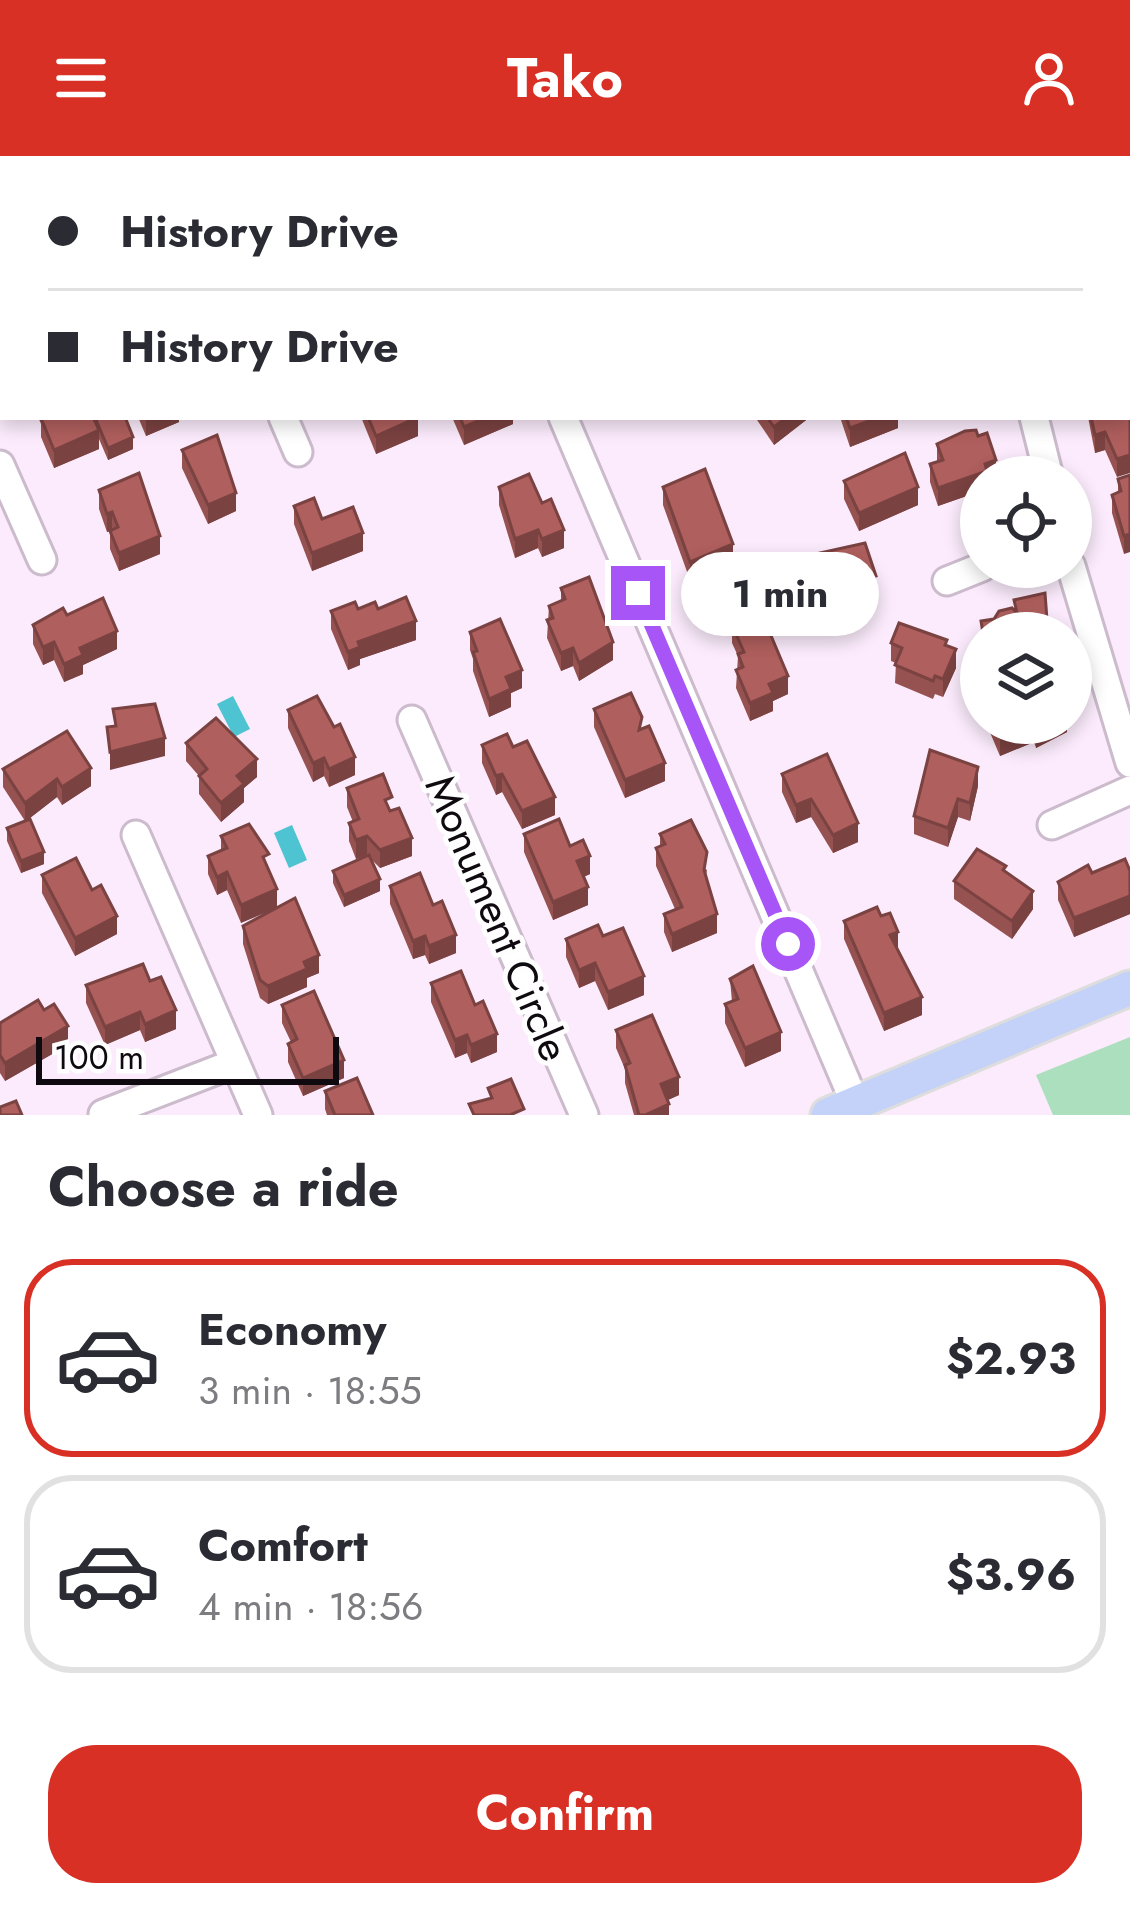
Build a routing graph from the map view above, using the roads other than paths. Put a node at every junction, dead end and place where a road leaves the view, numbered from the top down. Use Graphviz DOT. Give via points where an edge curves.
graph roads {
  1 [pos="284,420"];
  2 [pos="564,420"];
  3 [pos="1035,420"];
  4 [pos="298,452"];
  5 [pos="1044,456"];
  6 [pos="0,465"];
  7 [pos="42,560"];
  8 [pos="960,576"];
  9 [pos="947,581"];
  10 [pos="1078,588"];
  11 [pos="412,720"];
  12 [pos="1130,763"];
  13 [pos="1130,790"];
  14 [pos="1052,825"];
  15 [pos="136,835"];
  16 [pos="1130,988"];
  17 [pos="236,1063"];
  18 [pos="842,1109"];
  19 [pos="103,1114"];
  20 [pos="258,1115"];
  21 [pos="584,1115"];
  1 -- 4 [label="street"];
  2 -- 18 [label="street"];
  3 -- 5 [label="street"];
  6 -- 7 [label="street"];
  8 -- 9 [label="street"];
  10 -- 12 [label="street"];
  11 -- 21 [label="street, Monument Circle"];
  13 -- 14 [label="street"];
  15 -- 17 [label="street"];
  16 -- 18 [label="main road"];
  17 -- 19 [label="street"];
  17 -- 20 [label="street"];
}
